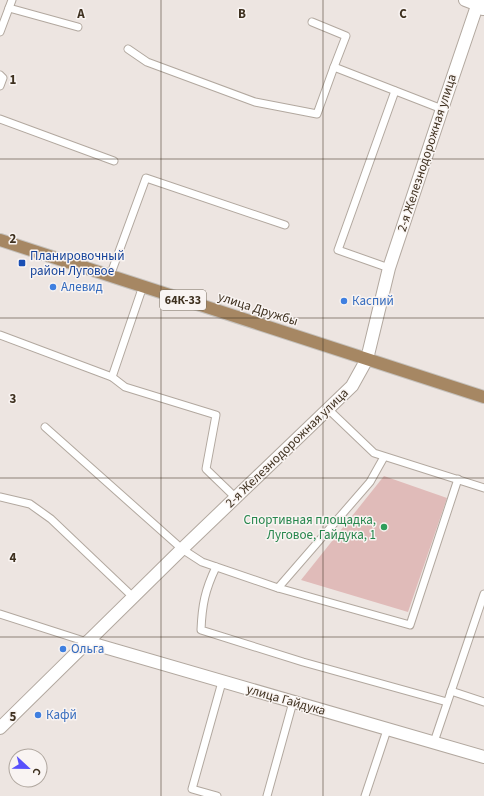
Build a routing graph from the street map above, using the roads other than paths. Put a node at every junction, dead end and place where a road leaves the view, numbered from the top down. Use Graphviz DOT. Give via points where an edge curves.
graph roads {
  1 [pos="12,0"];
  2 [pos="465,0"];
  3 [pos="480,5"];
  4 [pos="9,8"];
  5 [pos="312,22"];
  6 [pos="78,27"];
  7 [pos="0,32"];
  8 [pos="128,49"];
  9 [pos="334,67"];
  10 [pos="0,75"];
  11 [pos="0,86"];
  12 [pos="395,91"];
  13 [pos="442,108"];
  14 [pos="0,119"];
  15 [pos="114,161"];
  16 [pos="285,225"];
  17 [pos="0,240"];
  18 [pos="389,268"];
  19 [pos="110,276"];
  20 [pos="143,286"];
  21 [pos="0,336"];
  22 [pos="367,359"];
  23 [pos="112,378"];
  24 [pos="484,397"];
  25 [pos="328,409"];
  26 [pos="45,427"];
  27 [pos="384,456"];
  28 [pos="458,480"];
  29 [pos="484,488"];
  30 [pos="0,497"];
  31 [pos="236,498"];
  32 [pos="182,549"];
  33 [pos="216,567"];
  34 [pos="278,588"];
  35 [pos="484,594"];
  36 [pos="133,597"];
  37 [pos="0,614"];
  38 [pos="476,619"];
  39 [pos="484,622"];
  40 [pos="87,642"];
  41 [pos="222,682"];
  42 [pos="451,692"];
  43 [pos="293,702"];
  44 [pos="447,702"];
  45 [pos="484,702"];
  46 [pos="0,728"];
  47 [pos="387,730"];
  48 [pos="434,742"];
  49 [pos="484,757"];
  50 [pos="217,796"];
  51 [pos="268,796"];
  52 [pos="365,796"];
  1 -- 4 [label="lane"];
  2 -- 3 [label="street"];
  3 -- 13 [label="street, 2-я Железнодорожная улица"];
  4 -- 6 [label="lane"];
  4 -- 7 [label="lane"];
  5 -- 9 [label="lane" via="346,36"];
  8 -- 9 [label="lane" via="147,62 255,102 317,114"];
  9 -- 12 [label="lane"];
  10 -- 11 [label="lane" via="3,78"];
  12 -- 13 [label="lane"];
  12 -- 18 [label="lane" via="338,250"];
  13 -- 18 [label="street, 2-я Железнодорожная улица"];
  14 -- 15 [label="lane"];
  16 -- 19 [label="lane" via="146,178"];
  17 -- 19 [label="main road, улица Дружбы / 64К-33"];
  18 -- 22 [label="street, 2-я Железнодорожная улица"];
  19 -- 20 [label="main road, улица Дружбы / 64К-33"];
  20 -- 22 [label="main road, улица Дружбы / 64К-33"];
  20 -- 23 [label="lane"];
  21 -- 23 [label="lane"];
  22 -- 24 [label="main road, улица Дружбы / 64К-33"];
  22 -- 25 [label="street, 2-я Железнодорожная улица" via="352,386"];
  23 -- 31 [label="lane" via="126,387 216,415 206,469"];
  25 -- 27 [label="lane" via="374,454"];
  25 -- 31 [label="street, 2-я Железнодорожная улица"];
  26 -- 32 [label="lane"];
  27 -- 28 [label="lane"];
  27 -- 34 [label="lane" via="370,482"];
  28 -- 29 [label="lane"];
  28 -- 34 [label="lane" via="410,625"];
  30 -- 36 [label="lane" via="30,504 51,519"];
  31 -- 32 [label="street, 2-я Железнодорожная улица"];
  32 -- 33 [label="lane" via="202,562"];
  32 -- 36 [label="street, 2-я Железнодорожная улица"];
  33 -- 34 [label="lane"];
  33 -- 44 [label="lane" via="202,607 201,630 302,662"];
  35 -- 38 [label="lane"];
  36 -- 40 [label="street, 2-я Железнодорожная улица"];
  37 -- 40 [label="lane"];
  38 -- 39 [label="lane"];
  38 -- 42 [label="lane"];
  40 -- 41 [label="street, улица Гайдука"];
  40 -- 46 [label="street, 2-я Железнодорожная улица"];
  41 -- 43 [label="street, улица Гайдука"];
  41 -- 50 [label="lane" via="192,789"];
  42 -- 44 [label="lane"];
  42 -- 45 [label="lane"];
  43 -- 47 [label="street, улица Гайдука"];
  43 -- 51 [label="lane"];
  44 -- 48 [label="lane"];
  47 -- 48 [label="street, улица Гайдука"];
  47 -- 52 [label="lane"];
  48 -- 49 [label="street, улица Гайдука"];
}
